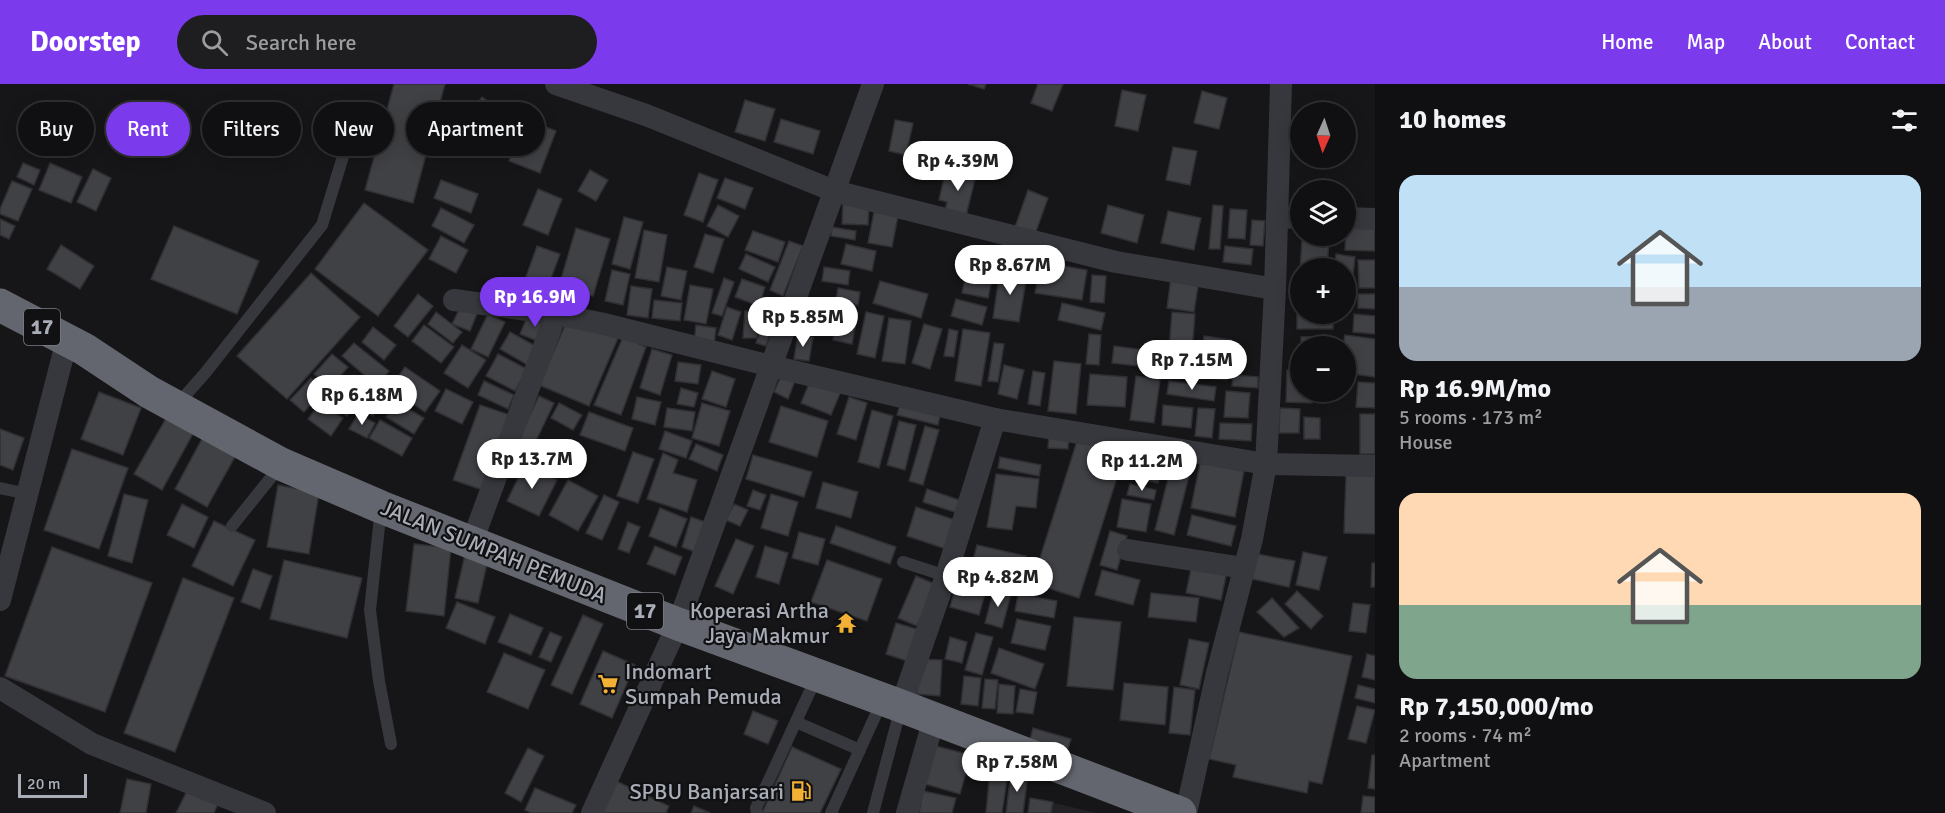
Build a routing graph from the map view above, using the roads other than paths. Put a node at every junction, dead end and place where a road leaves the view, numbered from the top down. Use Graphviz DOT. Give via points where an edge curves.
graph roads {
  1 [pos="556,84"];
  2 [pos="873,84"];
  3 [pos="1281,84"];
  4 [pos="343,156"];
  5 [pos="834,191"];
  6 [pos="1277,217"];
  7 [pos="1290,218"];
  8 [pos="1356,218"];
  9 [pos="1375,219"];
  10 [pos="1275,289"];
  11 [pos="454,300"];
  12 [pos="0,305"];
  13 [pos="556,314"];
  14 [pos="76,345"];
  15 [pos="771,366"];
  16 [pos="177,405"];
  17 [pos="995,419"];
  18 [pos="281,464"];
  19 [pos="1266,464"];
  20 [pos="1375,466"];
  21 [pos="0,488"];
  22 [pos="28,494"];
  23 [pos="381,507"];
  24 [pos="231,526"];
  25 [pos="472,542"];
  26 [pos="1128,550"];
  27 [pos="903,562"];
  28 [pos="1244,568"];
  29 [pos="946,576"];
  30 [pos="0,600"];
  31 [pos="678,624"];
  32 [pos="818,676"];
  33 [pos="0,688"];
  34 [pos="892,703"];
  35 [pos="934,719"];
  36 [pos="796,722"];
  37 [pos="391,744"];
  38 [pos="860,750"];
  39 [pos="265,813"];
  40 [pos="592,813"];
  41 [pos="757,813"];
  42 [pos="831,813"];
  43 [pos="873,813"];
  44 [pos="907,813"];
  45 [pos="1180,813"];
  46 [pos="1186,813"];
  1 -- 5 [label="street" via="646,115"];
  2 -- 5 [label="street"];
  3 -- 6 [label="street"];
  4 -- 16 [label="lane" via="322,225"];
  5 -- 10 [label="street" via="1116,262"];
  5 -- 15 [label="street"];
  6 -- 7 [label="street"];
  6 -- 10 [label="street"];
  8 -- 9 [label="street"];
  10 -- 19 [label="street"];
  11 -- 13 [label="street"];
  12 -- 14 [label="highway, JALAN SUMPAH PEMUDA / 17"];
  13 -- 15 [label="street"];
  13 -- 25 [label="street"];
  14 -- 16 [label="highway, JALAN SUMPAH PEMUDA / 17"];
  14 -- 22 [label="street"];
  15 -- 17 [label="street"];
  15 -- 31 [label="street"];
  16 -- 18 [label="highway, JALAN SUMPAH PEMUDA / 17"];
  17 -- 19 [label="street"];
  17 -- 29 [label="street"];
  18 -- 23 [label="highway, JALAN SUMPAH PEMUDA / 17"];
  18 -- 24 [label="lane"];
  19 -- 20 [label="street"];
  19 -- 28 [label="street"];
  21 -- 22 [label="lane"];
  22 -- 30 [label="street"];
  23 -- 25 [label="highway, JALAN SUMPAH PEMUDA / 17"];
  23 -- 37 [label="lane" via="370,610"];
  25 -- 31 [label="highway, JALAN SUMPAH PEMUDA / 17"];
  26 -- 28 [label="street"];
  27 -- 29 [label="lane"];
  28 -- 46 [label="street"];
  29 -- 34 [label="street"];
  31 -- 32 [label="highway, JALAN SUMPAH PEMUDA / 17"];
  31 -- 40 [label="street"];
  32 -- 34 [label="highway, JALAN SUMPAH PEMUDA / 17"];
  32 -- 36 [label="lane"];
  33 -- 39 [label="street" via="92,744"];
  34 -- 35 [label="highway, JALAN SUMPAH PEMUDA / 17"];
  34 -- 38 [label="lane"];
  34 -- 43 [label="lane"];
  35 -- 44 [label="street"];
  35 -- 45 [label="highway, JALAN SUMPAH PEMUDA / 17"];
  36 -- 38 [label="lane"];
  36 -- 41 [label="lane"];
  38 -- 42 [label="lane"];
}
